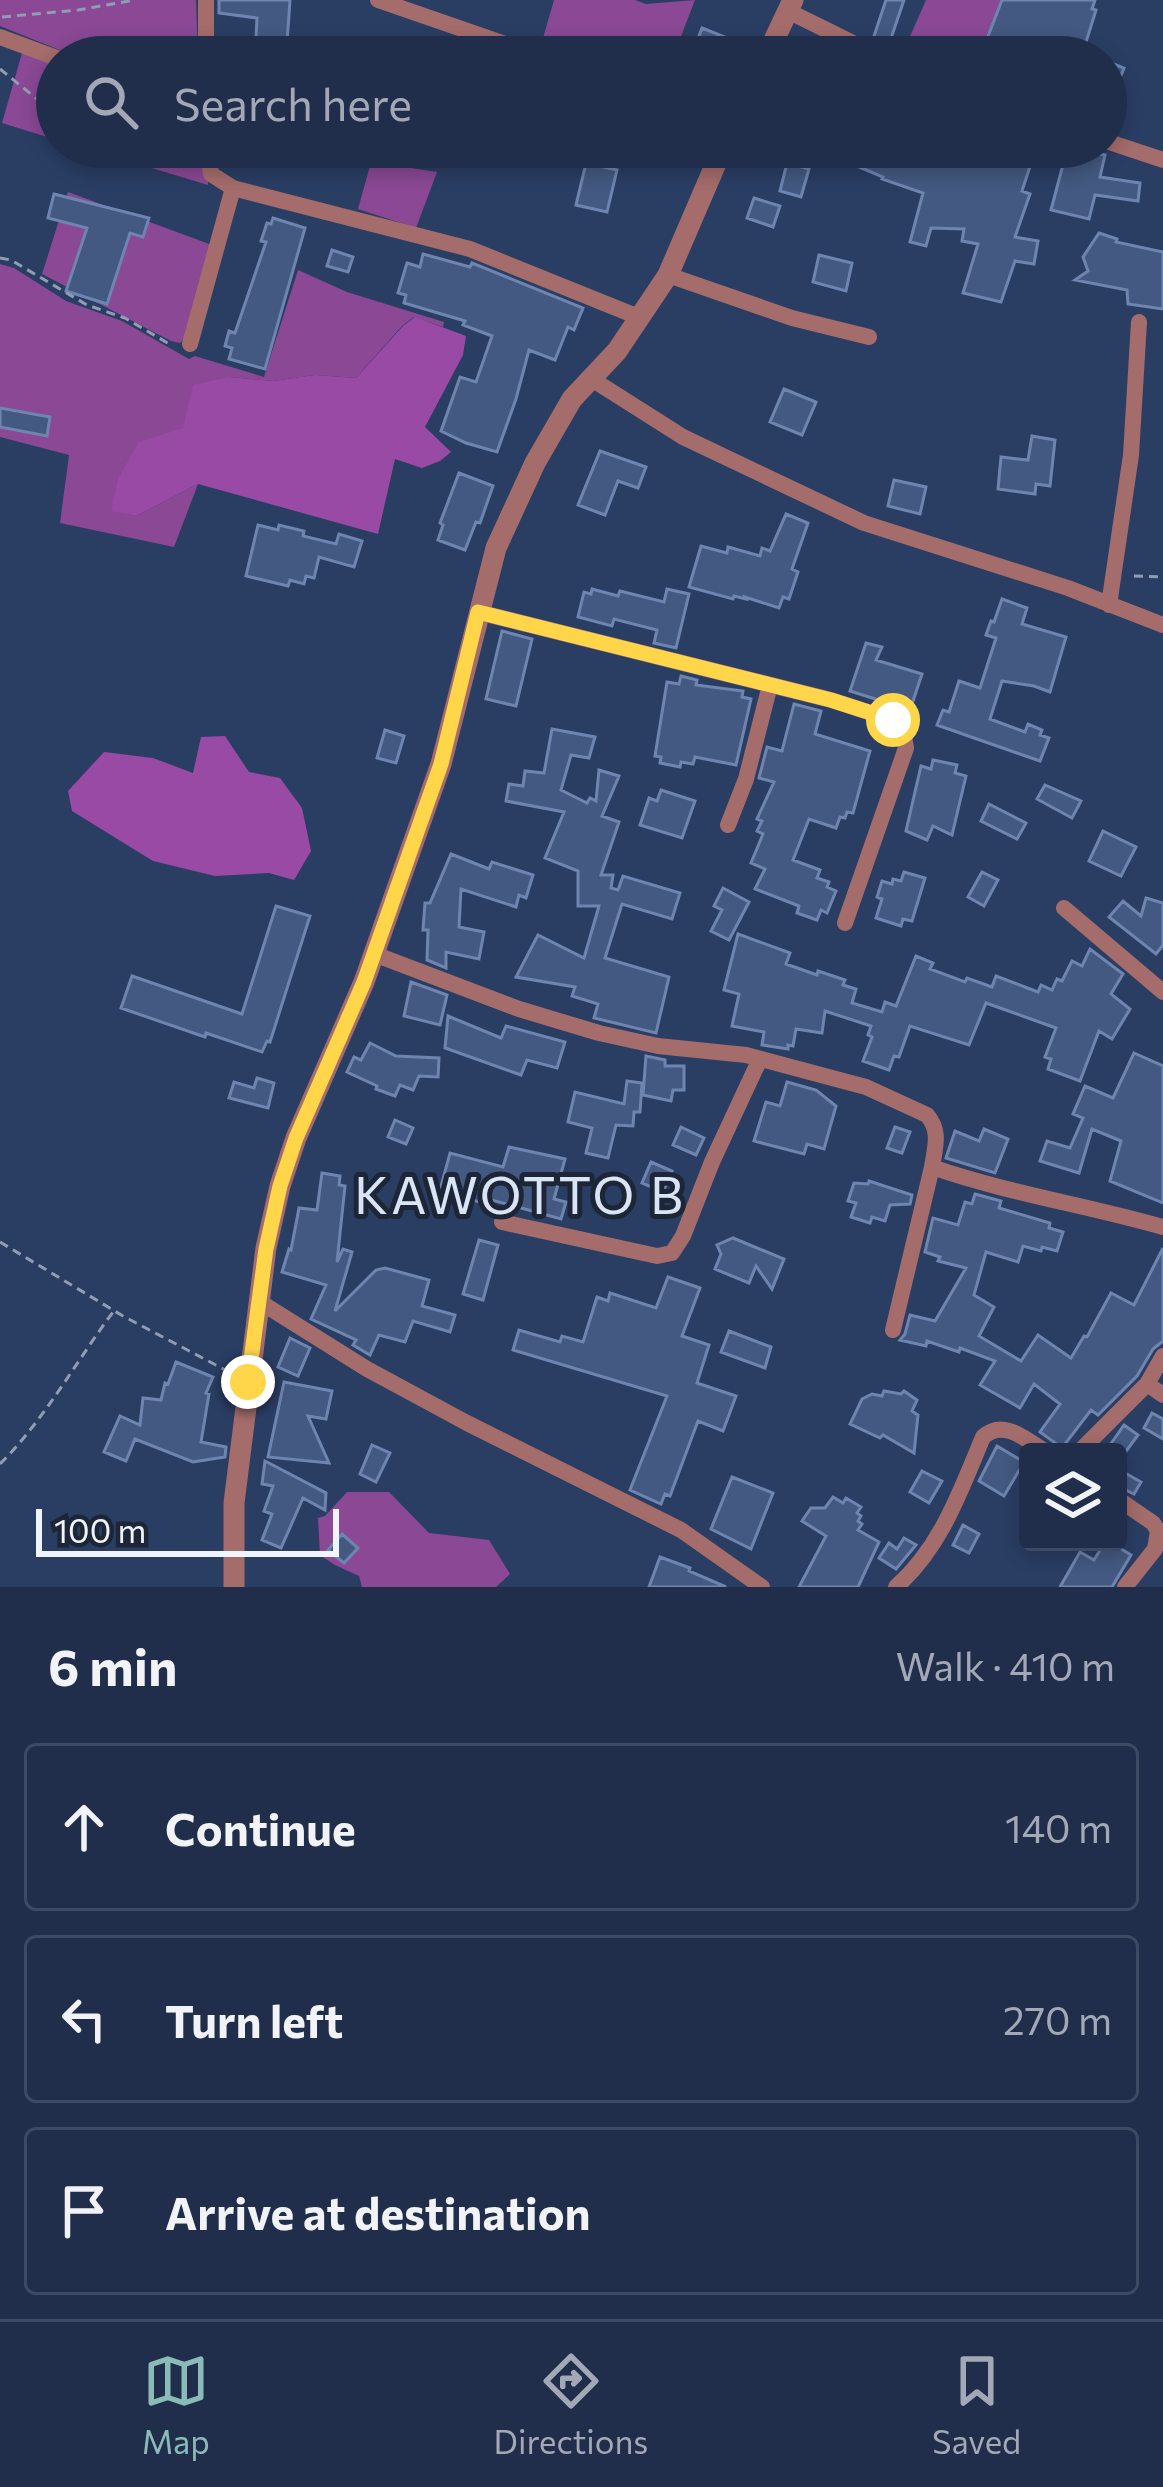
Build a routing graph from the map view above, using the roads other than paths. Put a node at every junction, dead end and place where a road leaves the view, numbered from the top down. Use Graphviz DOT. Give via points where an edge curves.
graph roads {
  1 [pos="206,0"];
  2 [pos="378,0"];
  3 [pos="790,6"];
  4 [pos="206,36"];
  5 [pos="482,36"];
  6 [pos="776,36"];
  7 [pos="844,36"];
  8 [pos="0,38"];
  9 [pos="36,51"];
  10 [pos="1127,148"];
  11 [pos="1163,160"];
  12 [pos="208,168"];
  13 [pos="714,168"];
  14 [pos="233,188"];
  15 [pos="668,275"];
  16 [pos="641,318"];
  17 [pos="1138,322"];
  18 [pos="868,337"];
  19 [pos="190,344"];
  20 [pos="590,378"];
  21 [pos="1108,605"];
  22 [pos="478,612"];
  23 [pos="1163,625"];
  24 [pos="770,685"];
  25 [pos="728,825"];
  26 [pos="1064,908"];
  27 [pos="845,922"];
  28 [pos="374,954"];
  29 [pos="1163,992"];
  30 [pos="760,1059"];
  31 [pos="932,1167"];
  32 [pos="502,1222"];
  33 [pos="1163,1227"];
  34 [pos="260,1302"];
  35 [pos="893,1330"];
  36 [pos="1163,1356"];
  37 [pos="1147,1384"];
  38 [pos="1163,1395"];
  39 [pos="1031,1443"];
  40 [pos="1088,1443"];
  41 [pos="1127,1505"];
  42 [pos="234,1587"];
  43 [pos="762,1587"];
  44 [pos="896,1587"];
  45 [pos="1125,1587"];
  1 -- 4 [label="street"];
  2 -- 5 [label="street"];
  3 -- 6 [label="street"];
  3 -- 7 [label="street"];
  8 -- 9 [label="street"];
  10 -- 11 [label="street"];
  12 -- 14 [label="street"];
  13 -- 15 [label="street"];
  14 -- 16 [label="street" via="470,249"];
  14 -- 19 [label="street"];
  15 -- 16 [label="street"];
  15 -- 18 [label="street"];
  16 -- 20 [label="street"];
  17 -- 21 [label="street" via="1131,455"];
  20 -- 21 [label="street" via="683,436 864,523"];
  20 -- 22 [label="street" via="535,463 496,548"];
  21 -- 23 [label="street"];
  22 -- 24 [label="street"];
  22 -- 28 [label="street" via="441,764"];
  24 -- 25 [label="street"];
  24 -- 27 [label="street" via="893,720 903,731"];
  26 -- 29 [label="street"];
  28 -- 30 [label="street" via="599,1033"];
  28 -- 34 [label="street" via="280,1186"];
  30 -- 31 [label="street" via="866,1087 927,1115 937,1133"];
  30 -- 32 [label="street" via="671,1253"];
  31 -- 33 [label="street"];
  31 -- 35 [label="street"];
  34 -- 42 [label="street" via="234,1503"];
  34 -- 43 [label="street" via="447,1413 681,1530"];
  36 -- 37 [label="street"];
  37 -- 38 [label="street"];
  37 -- 40 [label="street"];
  39 -- 44 [label="street" via="1010,1430 983,1437 947,1522"];
  41 -- 45 [label="street" via="1158,1531 1155,1549"];
}
